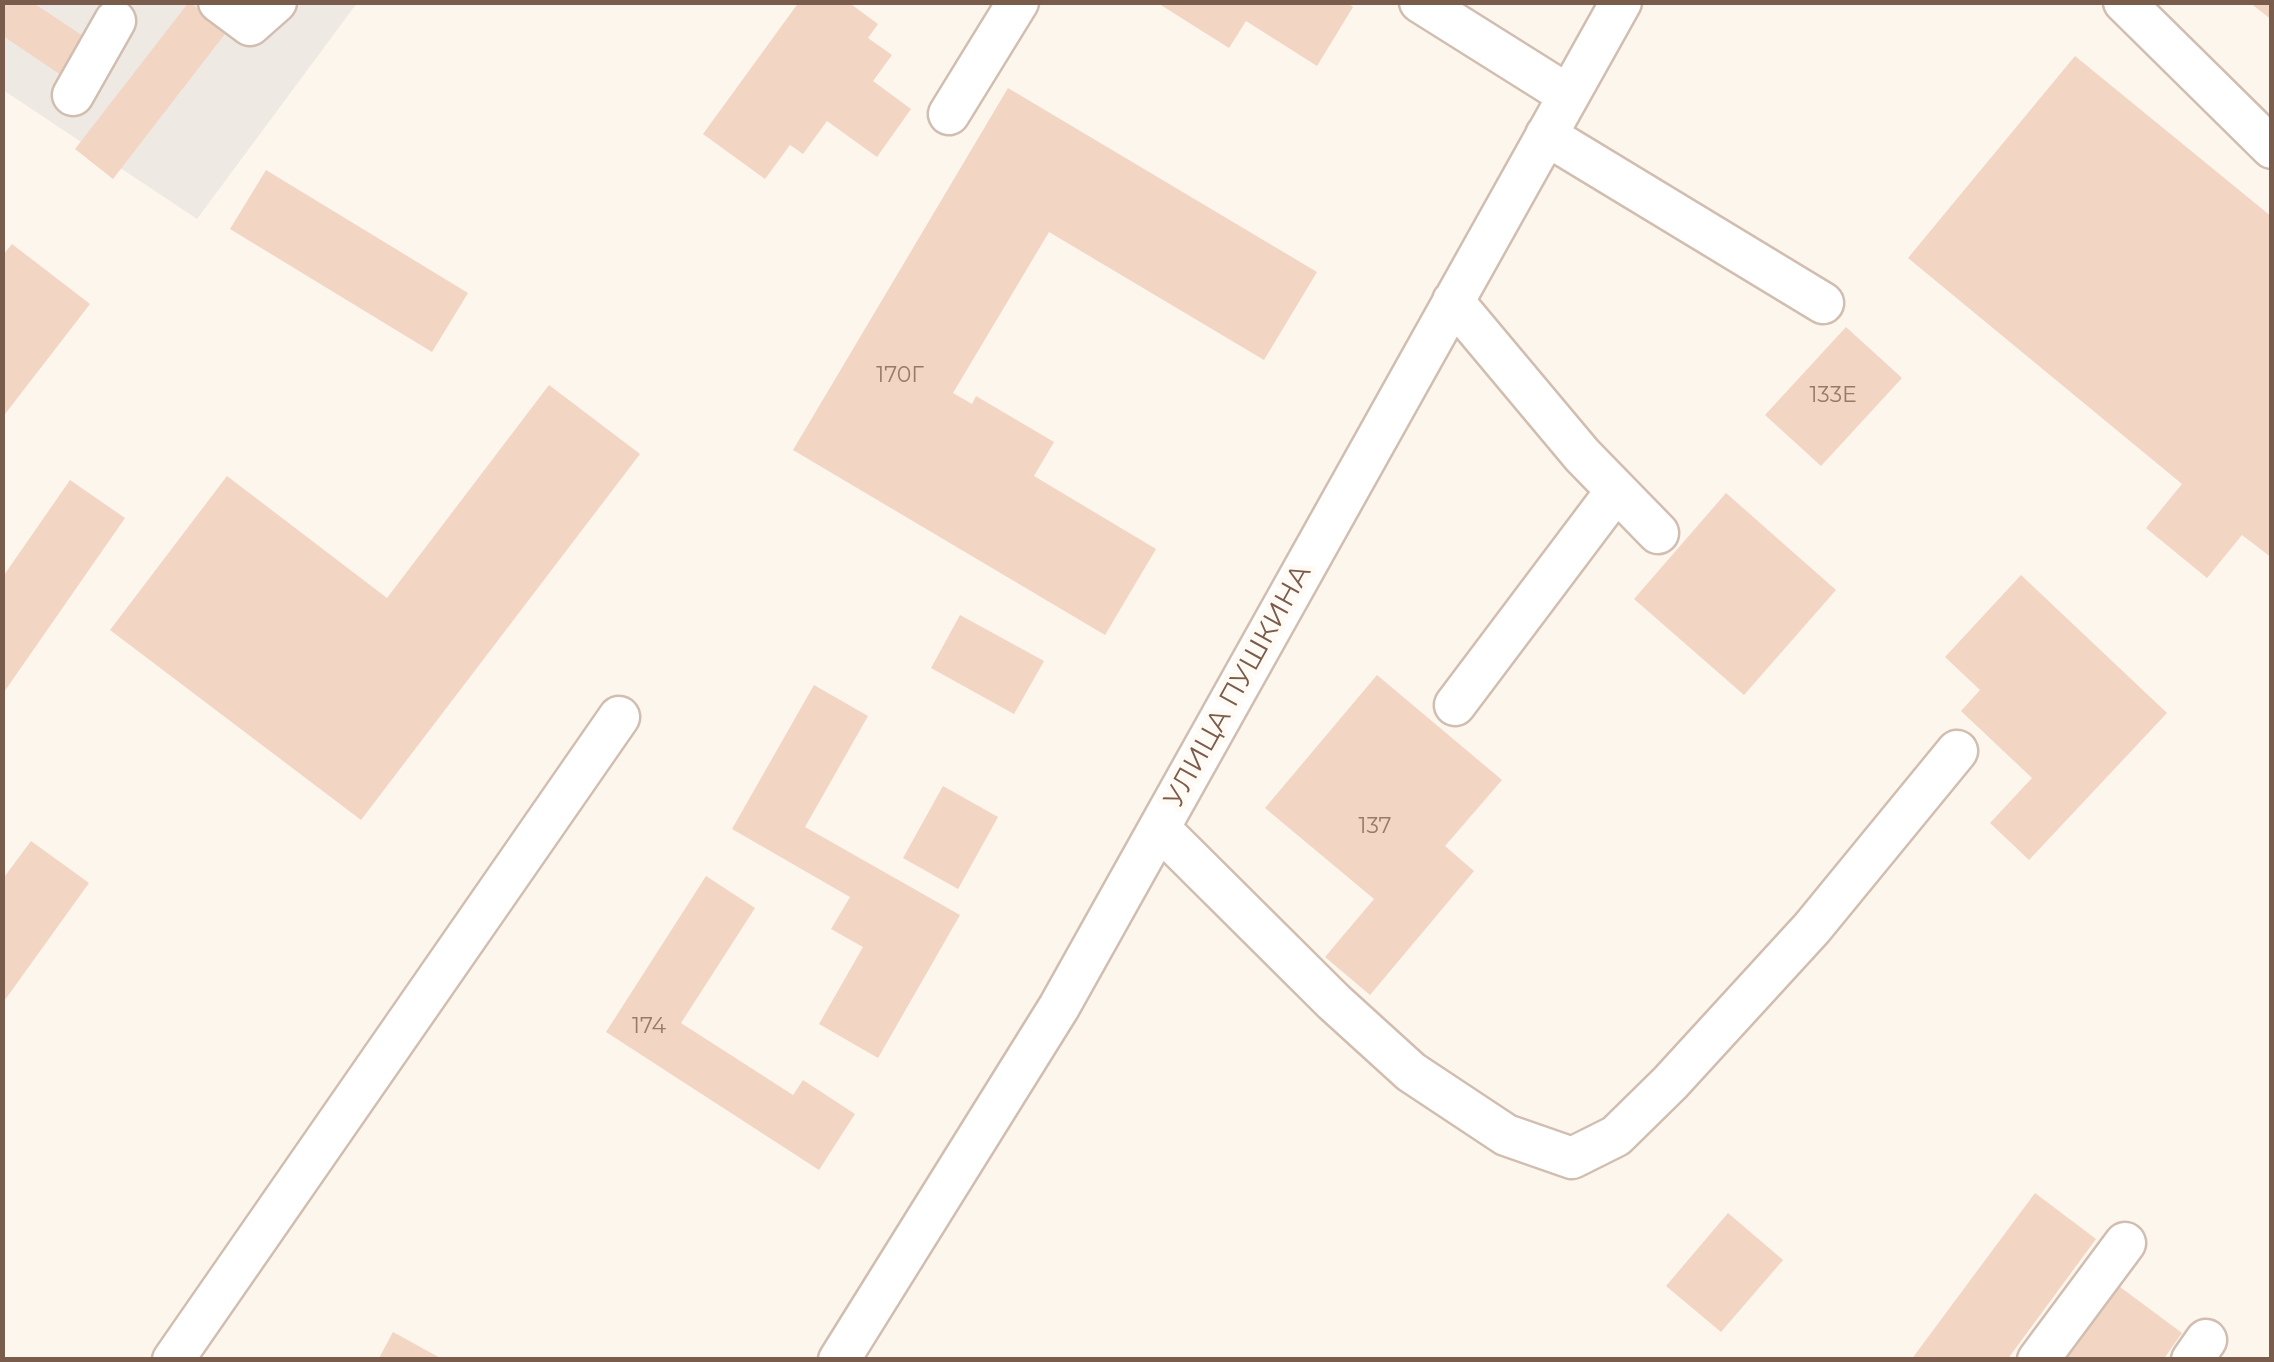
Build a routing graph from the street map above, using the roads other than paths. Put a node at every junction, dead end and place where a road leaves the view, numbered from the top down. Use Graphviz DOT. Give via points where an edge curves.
graph roads {
  1 [pos="219,2"];
  2 [pos="276,2"];
  3 [pos="1018,2"];
  4 [pos="1420,2"];
  5 [pos="1622,2"];
  6 [pos="2124,2"];
  7 [pos="110,9"];
  8 [pos="1568,94"];
  9 [pos="73,95"];
  10 [pos="949,114"];
  11 [pos="1546,135"];
  12 [pos="2272,148"];
  13 [pos="1453,301"];
  14 [pos="1823,303"];
  15 [pos="1616,490"];
  16 [pos="1658,533"];
  17 [pos="1456,704"];
  18 [pos="620,717"];
  19 [pos="1956,750"];
  20 [pos="1159,828"];
  21 [pos="2125,1243"];
  22 [pos="172,1360"];
  23 [pos="839,1360"];
  24 [pos="2038,1360"];
  1 -- 2 [label="street" via="250,25"];
  3 -- 10 [label="street"];
  4 -- 8 [label="street"];
  5 -- 8 [label="street, УЛИЦА ПУШКИНА"];
  6 -- 12 [label="street"];
  7 -- 9 [label="street"];
  8 -- 11 [label="street, УЛИЦА ПУШКИНА"];
  11 -- 13 [label="street, УЛИЦА ПУШКИНА"];
  11 -- 14 [label="street"];
  13 -- 15 [label="street"];
  13 -- 20 [label="street, УЛИЦА ПУШКИНА"];
  15 -- 16 [label="street"];
  15 -- 17 [label="street"];
  18 -- 22 [label="street"];
  19 -- 20 [label="street" via="1812,928 1670,1083 1616,1136 1572,1158 1506,1136 1411,1072"];
  20 -- 23 [label="street, УЛИЦА ПУШКИНА" via="1060,1007"];
  21 -- 24 [label="street"];
}
